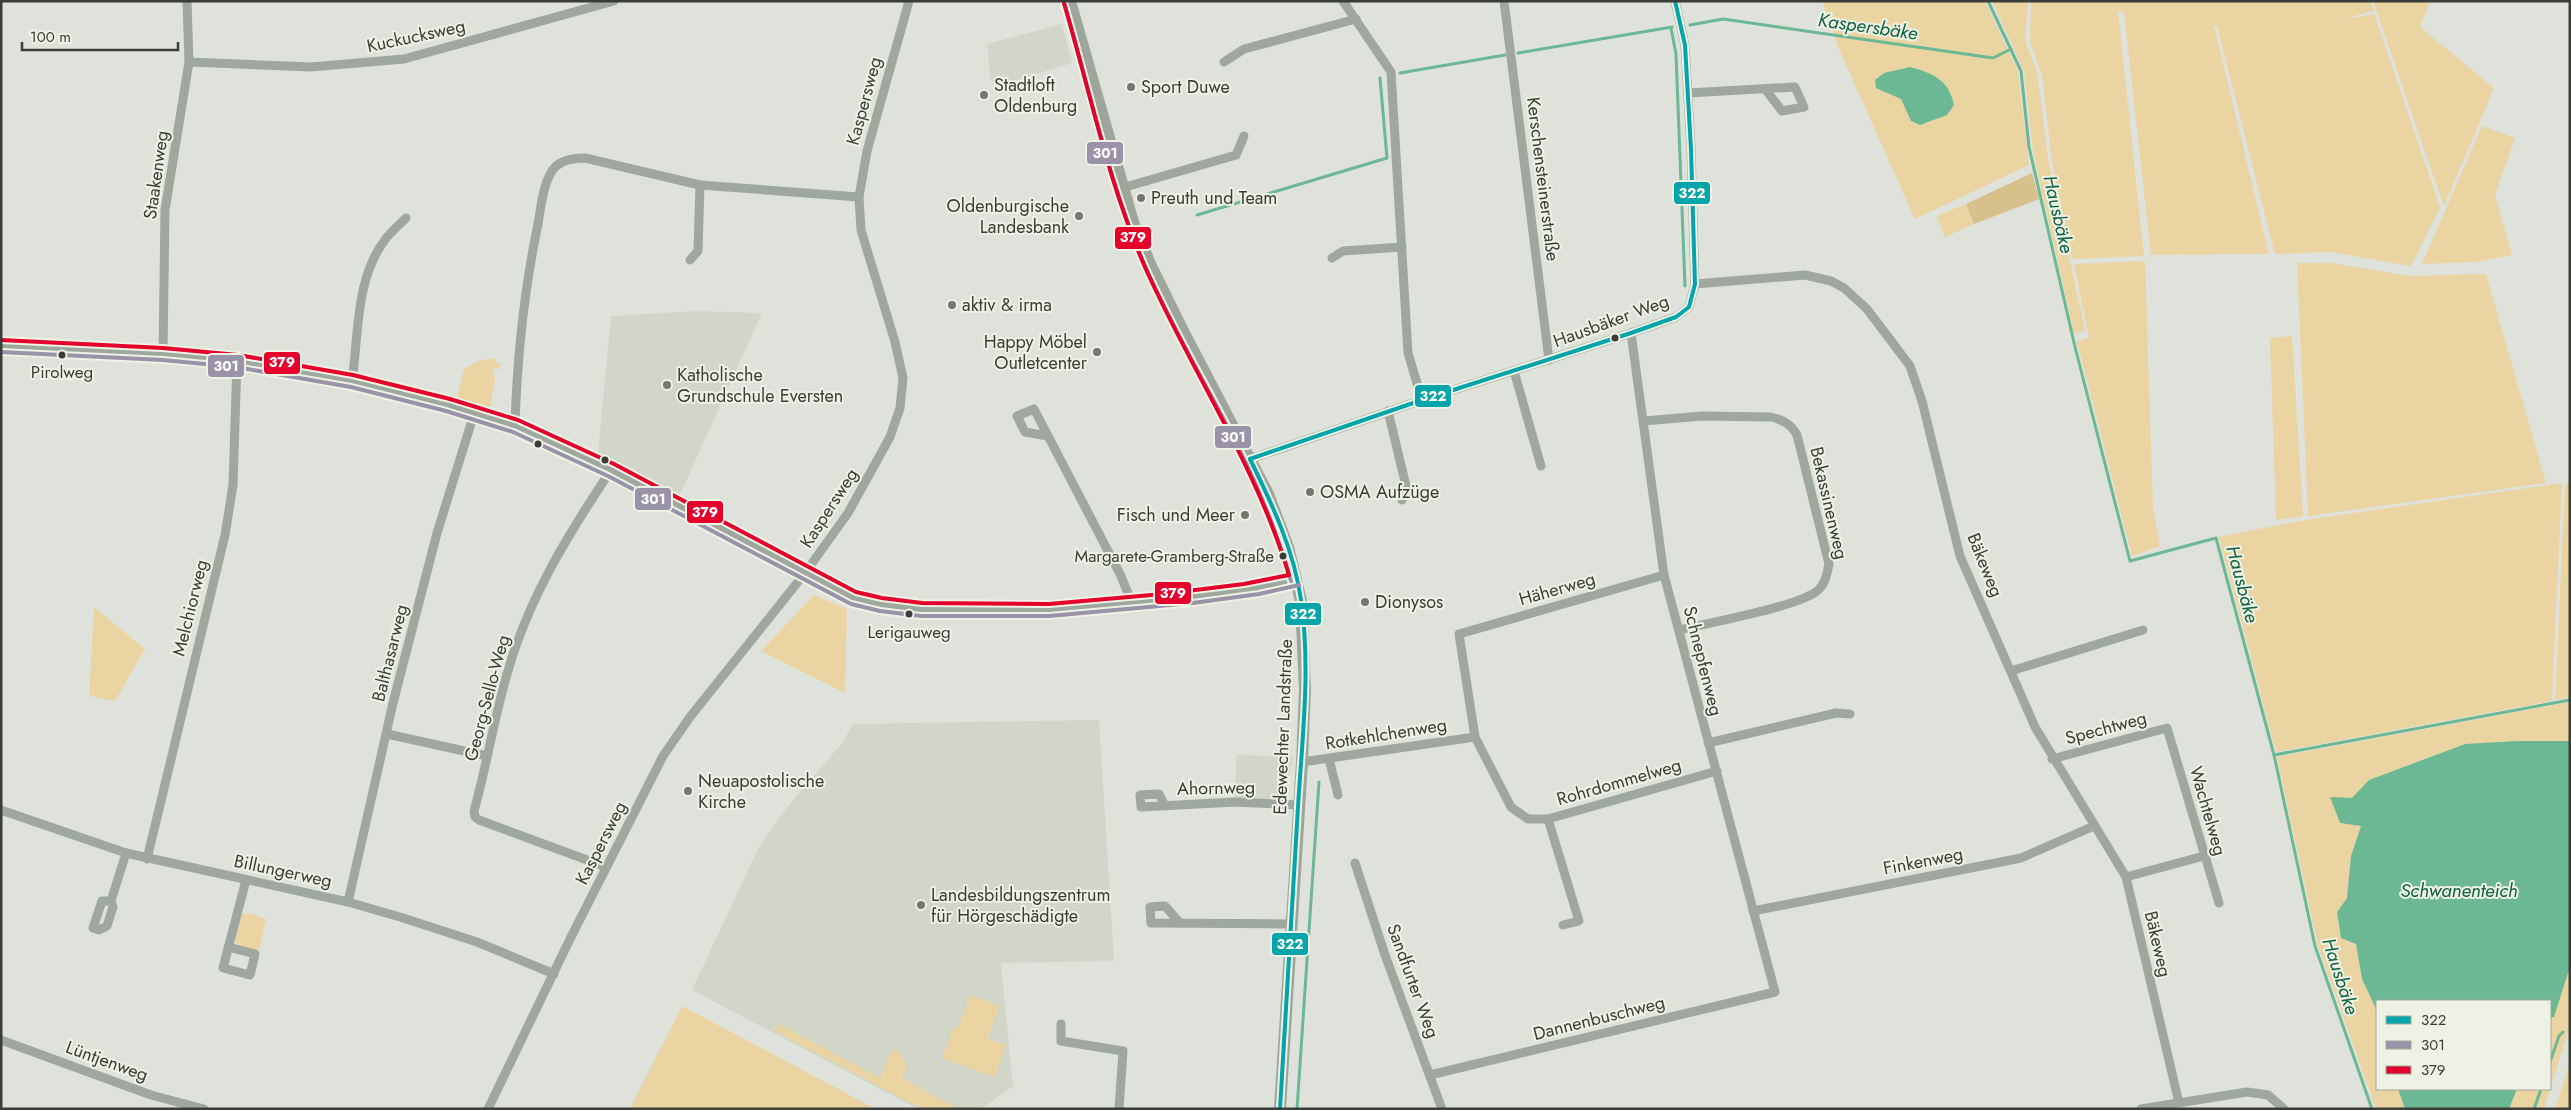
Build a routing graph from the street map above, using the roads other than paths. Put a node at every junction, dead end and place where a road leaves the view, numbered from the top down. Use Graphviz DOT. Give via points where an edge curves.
graph roads {
  1 [pos="187,1"];
  2 [pos="614,1"];
  3 [pos="909,1"];
  4 [pos="1070,1"];
  5 [pos="1344,1"];
  6 [pos="1504,1"];
  7 [pos="1675,1"];
  8 [pos="1356,19"];
  9 [pos="189,62"];
  10 [pos="1224,62"];
  11 [pos="1766,90"];
  12 [pos="1688,92"];
  13 [pos="1244,136"];
  14 [pos="700,185"];
  15 [pos="1122,188"];
  16 [pos="859,197"];
  17 [pos="406,218"];
  18 [pos="1402,246"];
  19 [pos="1332,258"];
  20 [pos="690,260"];
  21 [pos="1695,284"];
  22 [pos="1632,333"];
  23 [pos="1,346"];
  24 [pos="163,354"];
  25 [pos="1549,360"];
  26 [pos="237,361"];
  27 [pos="1514,371"];
  28 [pos="352,381"];
  29 [pos="1422,400"];
  30 [pos="1388,411"];
  31 [pos="474,414"];
  32 [pos="1644,420"];
  33 [pos="515,426"];
  34 [pos="1047,436"];
  35 [pos="1250,459"];
  36 [pos="1542,466"];
  37 [pos="611,470"];
  38 [pos="1402,500"];
  39 [pos="805,573"];
  40 [pos="1664,575"];
  41 [pos="1297,579"];
  42 [pos="1133,605"];
  43 [pos="1679,630"];
  44 [pos="2143,630"];
  45 [pos="2012,670"];
  46 [pos="1850,714"];
  47 [pos="2168,728"];
  48 [pos="387,734"];
  49 [pos="1475,736"];
  50 [pos="1708,743"];
  51 [pos="487,756"];
  52 [pos="1329,759"];
  53 [pos="2052,759"];
  54 [pos="1302,762"];
  55 [pos="1717,771"];
  56 [pos="1338,795"];
  57 [pos="1164,804"];
  58 [pos="1298,805"];
  59 [pos="1,810"];
  60 [pos="1548,819"];
  61 [pos="2094,826"];
  62 [pos="126,854"];
  63 [pos="2204,856"];
  64 [pos="147,859"];
  65 [pos="1355,863"];
  66 [pos="606,867"];
  67 [pos="2126,876"];
  68 [pos="246,880"];
  69 [pos="111,901"];
  70 [pos="348,902"];
  71 [pos="2219,903"];
  72 [pos="1753,911"];
  73 [pos="1180,923"];
  74 [pos="1291,924"];
  75 [pos="1564,924"];
  76 [pos="228,947"];
  77 [pos="554,974"];
  78 [pos="1775,992"];
  79 [pos="1061,1024"];
  80 [pos="1,1040"];
  81 [pos="1430,1075"];
  82 [pos="2179,1103"];
  83 [pos="204,1109"];
  84 [pos="488,1109"];
  85 [pos="1119,1109"];
  86 [pos="1280,1109"];
  87 [pos="1442,1109"];
  88 [pos="2141,1109"];
  89 [pos="2284,1109"];
  1 -- 9 [label="street, Staakenweg"];
  2 -- 9 [label="street, Kuckucksweg" via="404,59 311,67"];
  3 -- 16 [label="street, Kaspersweg" via="867,152"];
  4 -- 15 [label="main road, Edewechter Landstraße"];
  5 -- 8 [label="street"];
  6 -- 25 [label="street, Kerschensteinerstraße"];
  7 -- 12 [label="street, Hausbäker Weg" via="1685,45"];
  8 -- 10 [label="street" via="1244,50"];
  8 -- 18 [label="street" via="1391,72"];
  9 -- 24 [label="street, Staakenweg" via="165,210"];
  11 -- 12 [label="street"];
  12 -- 21 [label="street, Hausbäker Weg"];
  13 -- 15 [label="street" via="1236,154"];
  14 -- 16 [label="street"];
  14 -- 20 [label="street" via="698,251"];
  14 -- 33 [label="street" via="585,158 574,158 556,166 541,206 526,284 516,375"];
  15 -- 35 [label="main road, Edewechter Landstraße" via="1155,274"];
  16 -- 39 [label="street, Kaspersweg" via="861,230 895,342 903,394 886,445 848,513"];
  17 -- 28 [label="street" via="387,237 368,275 359,313"];
  18 -- 19 [label="street" via="1344,251"];
  18 -- 29 [label="street" via="1408,353"];
  21 -- 22 [label="street, Hausbäker Weg" via="1689,307 1684,312"];
  21 -- 45 [label="street, Bäkeweg" via="1788,276 1819,277 1844,288 1868,309 1910,366 1922,401 1960,556"];
  22 -- 25 [label="street, Hausbäker Weg"];
  22 -- 32 [label="street, Schnepfenweg"];
  23 -- 24 [label="street"];
  24 -- 26 [label="street"];
  25 -- 27 [label="street, Hausbäker Weg"];
  26 -- 28 [label="street"];
  26 -- 64 [label="street, Melchiorweg" via="234,485 225,535"];
  27 -- 29 [label="street, Hausbäker Weg"];
  27 -- 36 [label="street"];
  28 -- 31 [label="street"];
  29 -- 30 [label="street, Hausbäker Weg"];
  30 -- 35 [label="street, Hausbäker Weg"];
  30 -- 38 [label="street" via="1407,490"];
  31 -- 33 [label="street"];
  31 -- 48 [label="street, Balthasarweg" via="437,532"];
  32 -- 40 [label="street, Schnepfenweg"];
  32 -- 43 [label="street, Bekassinenweg" via="1702,416 1761,417 1788,424 1797,435 1829,564 1824,583 1810,595"];
  33 -- 37 [label="street"];
  34 -- 42 [label="street"];
  35 -- 41 [label="main road, Edewechter Landstraße" via="1281,527"];
  37 -- 39 [label="street"];
  37 -- 51 [label="street, Georg-Sello-Weg" via="572,528 537,592 508,671"];
  39 -- 42 [label="street" via="854,598 907,609 1025,613"];
  39 -- 66 [label="street, Kaspersweg" via="690,717 663,756"];
  40 -- 43 [label="street, Schnepfenweg"];
  40 -- 49 [label="street, Häherweg" via="1459,634"];
  41 -- 42 [label="street"];
  41 -- 54 [label="main road, Edewechter Landstraße" via="1304,628"];
  43 -- 50 [label="street, Schnepfenweg"];
  44 -- 45 [label="street"];
  45 -- 53 [label="street, Bäkeweg"];
  46 -- 50 [label="street" via="1836,712"];
  47 -- 53 [label="street, Spechtweg"];
  47 -- 63 [label="street, Wachtelweg"];
  48 -- 51 [label="street"];
  48 -- 70 [label="street, Balthasarweg"];
  49 -- 52 [label="street, Rotkehlchenweg"];
  49 -- 60 [label="street, Rohrdommelweg" via="1511,807 1528,819"];
  50 -- 55 [label="street, Schnepfenweg"];
  51 -- 66 [label="street, Georg-Sello-Weg" via="475,817"];
  52 -- 54 [label="street, Rotkehlchenweg"];
  52 -- 56 [label="street"];
  53 -- 61 [label="street, Bäkeweg"];
  54 -- 58 [label="main road, Edewechter Landstraße"];
  55 -- 60 [label="street, Rohrdommelweg"];
  55 -- 72 [label="street, Schnepfenweg"];
  57 -- 58 [label="street, Ahornweg" via="1235,802"];
  58 -- 74 [label="main road, Edewechter Landstraße"];
  59 -- 62 [label="street, Billungerweg"];
  60 -- 75 [label="street" via="1579,921"];
  61 -- 67 [label="street, Bäkeweg"];
  61 -- 72 [label="street, Finkenweg" via="2021,858"];
  62 -- 64 [label="street, Billungerweg"];
  62 -- 69 [label="street"];
  63 -- 67 [label="street"];
  63 -- 71 [label="street, Wachtelweg"];
  64 -- 68 [label="street, Billungerweg"];
  65 -- 81 [label="street, Sandfurter Weg"];
  66 -- 77 [label="street, Kaspersweg"];
  67 -- 82 [label="street, Bäkeweg"];
  68 -- 70 [label="street, Billungerweg"];
  68 -- 76 [label="street"];
  70 -- 77 [label="street, Billungerweg" via="477,942"];
  72 -- 78 [label="street, Schnepfenweg"];
  73 -- 74 [label="street"];
  74 -- 86 [label="main road, Edewechter Landstraße"];
  77 -- 84 [label="street, Kaspersweg"];
  78 -- 81 [label="street, Dannenbuschweg"];
  79 -- 85 [label="street" via="1061,1042 1123,1051"];
  80 -- 83 [label="street, Lüntjenweg" via="152,1094"];
  81 -- 87 [label="street, Sandfurter Weg"];
  82 -- 88 [label="street"];
  82 -- 89 [label="street" via="2247,1092 2268,1095"];
}
